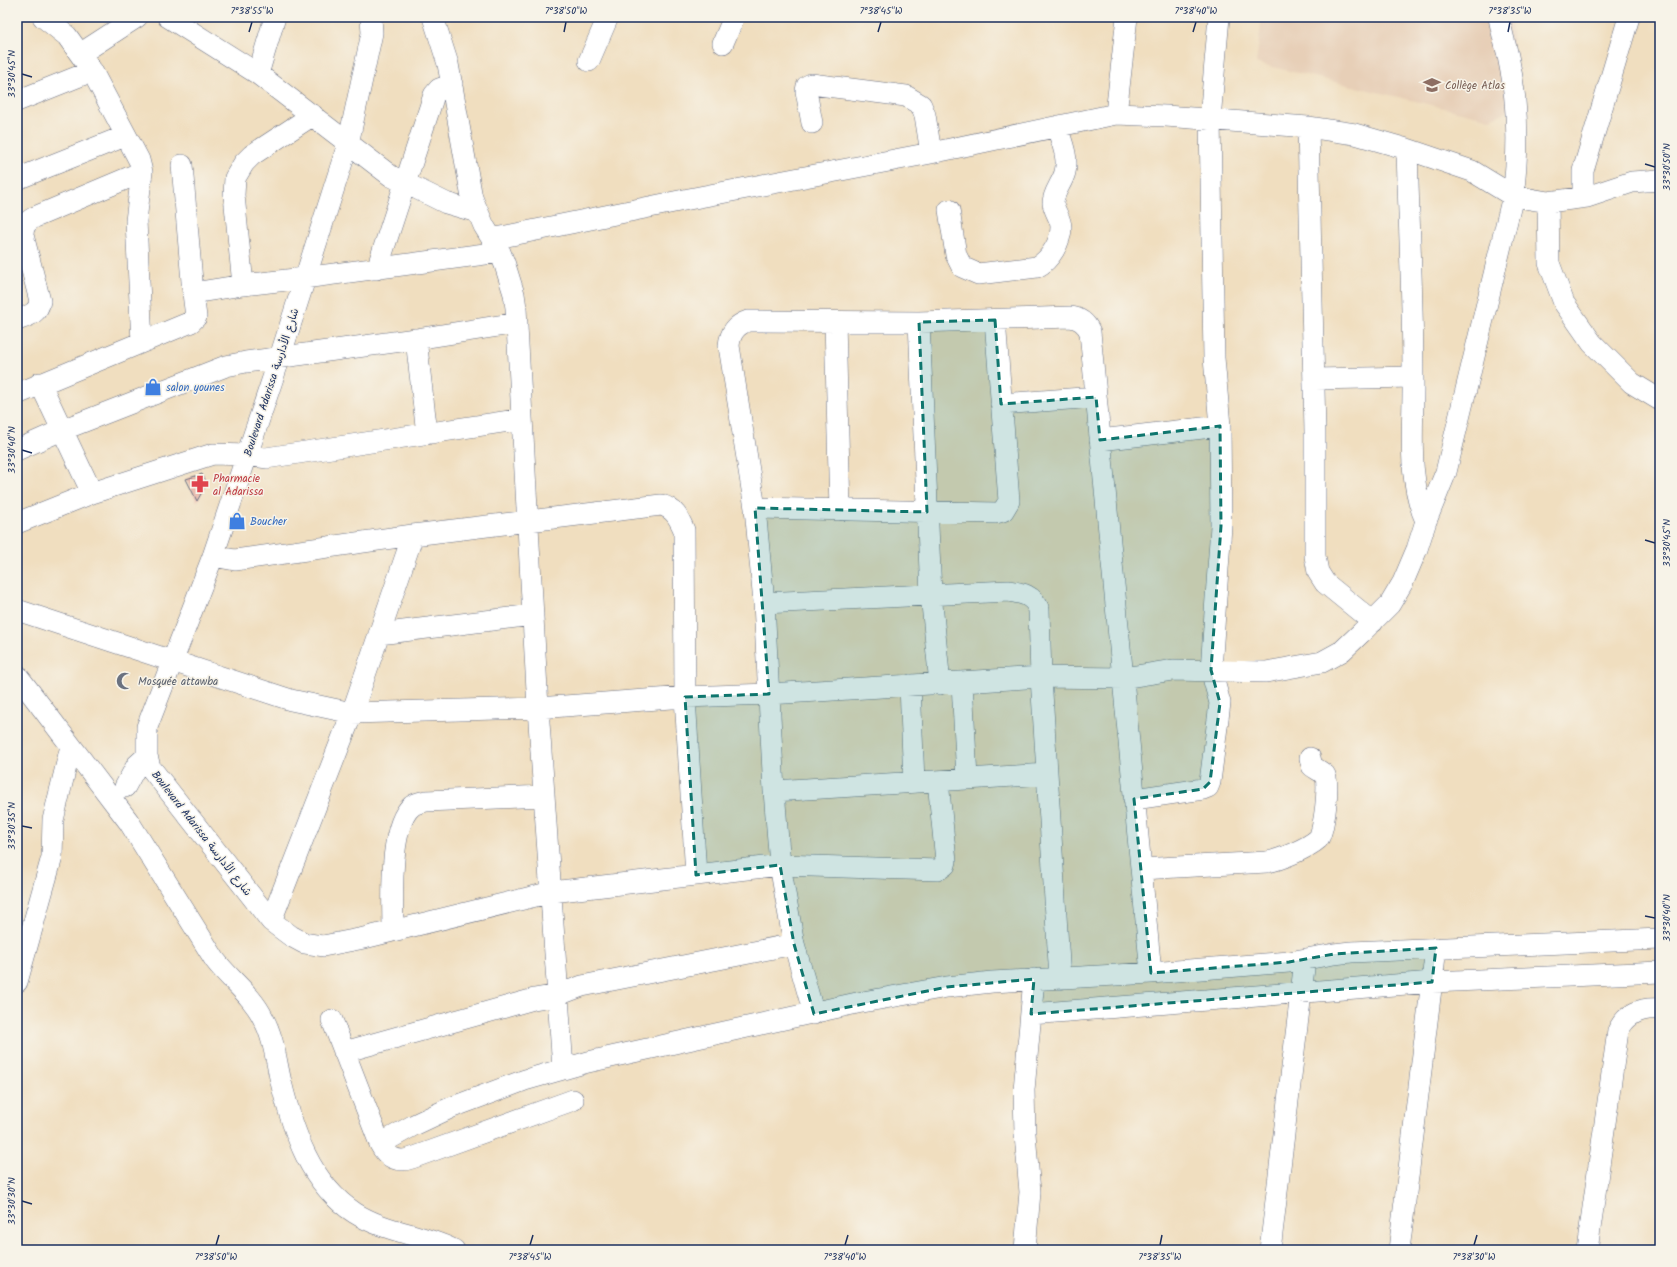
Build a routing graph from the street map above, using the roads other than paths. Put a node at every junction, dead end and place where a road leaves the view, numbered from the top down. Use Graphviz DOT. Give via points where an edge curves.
graph roads {
  1 [pos="43,17"];
  2 [pos="137,17"];
  3 [pos="275,17"];
  4 [pos="432,17"];
  5 [pos="608,17"];
  6 [pos="734,17"];
  7 [pos="1127,17"];
  8 [pos="1219,17"];
  9 [pos="1499,17"];
  10 [pos="1629,17"];
  11 [pos="178,20"];
  12 [pos="376,22"];
  13 [pos="723,43"];
  14 [pos="80,54"];
  15 [pos="589,61"];
  16 [pos="92,71"];
  17 [pos="258,74"];
  18 [pos="452,84"];
  19 [pos="17,101"];
  20 [pos="1116,114"];
  21 [pos="313,115"];
  22 [pos="1210,119"];
  23 [pos="812,124"];
  24 [pos="1057,127"];
  25 [pos="1308,127"];
  26 [pos="125,136"];
  27 [pos="348,144"];
  28 [pos="1407,149"];
  29 [pos="931,153"];
  30 [pos="182,165"];
  31 [pos="142,172"];
  32 [pos="17,179"];
  33 [pos="1660,180"];
  34 [pos="405,183"];
  35 [pos="1512,196"];
  36 [pos="1587,197"];
  37 [pos="1548,202"];
  38 [pos="949,210"];
  39 [pos="477,212"];
  40 [pos="496,245"];
  41 [pos="377,269"];
  42 [pos="304,278"];
  43 [pos="243,285"];
  44 [pos="193,293"];
  45 [pos="17,320"];
  46 [pos="995,320"];
  47 [pos="835,322"];
  48 [pos="919,322"];
  49 [pos="517,323"];
  50 [pos="416,339"];
  51 [pos="142,342"];
  52 [pos="280,357"];
  53 [pos="1413,378"];
  54 [pos="1314,379"];
  55 [pos="40,383"];
  56 [pos="17,394"];
  57 [pos="1096,397"];
  58 [pos="1660,400"];
  59 [pos="1001,404"];
  60 [pos="522,419"];
  61 [pos="1220,426"];
  62 [pos="62,430"];
  63 [pos="427,434"];
  64 [pos="1100,440"];
  65 [pos="17,450"];
  66 [pos="247,455"];
  67 [pos="92,493"];
  68 [pos="755,508"];
  69 [pos="840,510"];
  70 [pos="927,512"];
  71 [pos="528,520"];
  72 [pos="1426,521"];
  73 [pos="17,523"];
  74 [pos="413,535"];
  75 [pos="213,556"];
  76 [pos="931,594"];
  77 [pos="764,602"];
  78 [pos="17,610"];
  79 [pos="533,614"];
  80 [pos="1373,622"];
  81 [pos="379,634"];
  82 [pos="173,660"];
  83 [pos="1211,670"];
  84 [pos="17,675"];
  85 [pos="1041,677"];
  86 [pos="1123,678"];
  87 [pos="962,682"];
  88 [pos="940,684"];
  89 [pos="910,685"];
  90 [pos="769,694"];
  91 [pos="685,697"];
  92 [pos="538,708"];
  93 [pos="352,713"];
  94 [pos="71,746"];
  95 [pos="147,756"];
  96 [pos="1310,758"];
  97 [pos="1047,774"];
  98 [pos="967,779"];
  99 [pos="938,781"];
  100 [pos="914,782"];
  101 [pos="125,787"];
  102 [pos="774,791"];
  103 [pos="544,796"];
  104 [pos="1134,798"];
  105 [pos="780,865"];
  106 [pos="1141,869"];
  107 [pos="696,875"];
  108 [pos="552,892"];
  109 [pos="271,922"];
  110 [pos="393,931"];
  111 [pos="1660,939"];
  112 [pos="794,944"];
  113 [pos="1436,948"];
  114 [pos="1305,960"];
  115 [pos="1660,972"];
  116 [pos="1151,973"];
  117 [pos="1034,979"];
  118 [pos="1060,979"];
  119 [pos="17,982"];
  120 [pos="1432,982"];
  121 [pos="1302,992"];
  122 [pos="558,995"];
  123 [pos="1660,1009"];
  124 [pos="814,1014"];
  125 [pos="1031,1014"];
  126 [pos="332,1020"];
  127 [pos="344,1052"];
  128 [pos="563,1070"];
  129 [pos="573,1100"];
  130 [pos="380,1144"];
  131 [pos="454,1250"];
  132 [pos="1025,1250"];
  133 [pos="1270,1250"];
  134 [pos="1399,1250"];
  135 [pos="1587,1250"];
  1 -- 14 [label="street" via="67,36"];
  2 -- 14 [label="street"];
  3 -- 17 [label="street"];
  4 -- 18 [label="street" via="443,45"];
  5 -- 15 [label="street"];
  6 -- 13 [label="street"];
  7 -- 20 [label="street"];
  8 -- 22 [label="street"];
  9 -- 35 [label="street" via="1514,92 1516,167"];
  10 -- 36 [label="street" via="1584,171 1583,190"];
  11 -- 17 [label="street"];
  12 -- 27 [label="street, Boulevard Adarissa شارع الأدارسة"];
  14 -- 16 [label="street"];
  16 -- 19 [label="street"];
  16 -- 26 [label="street"];
  17 -- 21 [label="street"];
  18 -- 34 [label="street" via="438,89 434,95"];
  18 -- 39 [label="street" via="468,184"];
  20 -- 22 [label="street"];
  20 -- 24 [label="street"];
  21 -- 27 [label="street"];
  21 -- 43 [label="street" via="252,155 236,178 234,195"];
  22 -- 25 [label="street"];
  22 -- 61 [label="street" via="1214,358"];
  23 -- 29 [label="street" via="806,92 807,86 811,84 906,96 921,105"];
  24 -- 29 [label="street"];
  24 -- 38 [label="street" via="1066,161 1065,172 1053,203 1061,226 1058,242 1045,263 1037,268 978,274 962,267 956,255"];
  25 -- 28 [label="street" via="1355,134"];
  25 -- 54 [label="street"];
  26 -- 31 [label="street" via="139,160"];
  26 -- 32 [label="street"];
  27 -- 34 [label="street" via="391,176"];
  27 -- 42 [label="street, Boulevard Adarissa شارع الأدارسة"];
  28 -- 35 [label="street" via="1472,172"];
  28 -- 53 [label="street"];
  29 -- 40 [label="street" via="689,199"];
  30 -- 44 [label="street"];
  31 -- 45 [label="street" via="26,223 23,235 40,300 37,309 31,315"];
  31 -- 51 [label="street" via="136,221"];
  33 -- 36 [label="street" via="1632,182"];
  34 -- 39 [label="street" via="446,202"];
  34 -- 41 [label="street"];
  35 -- 37 [label="street"];
  35 -- 72 [label="street" via="1446,472"];
  36 -- 37 [label="street"];
  37 -- 58 [label="street" via="1548,263 1564,303 1592,343 1632,383"];
  39 -- 40 [label="street"];
  40 -- 41 [label="street"];
  40 -- 49 [label="street" via="514,294"];
  41 -- 42 [label="street"];
  42 -- 43 [label="street"];
  42 -- 52 [label="street, Boulevard Adarissa شارع الأدارسة"];
  43 -- 44 [label="street"];
  44 -- 51 [label="street" via="196,317 191,322"];
  46 -- 48 [label="street"];
  46 -- 57 [label="street" via="1070,317 1080,320 1090,332"];
  46 -- 59 [label="street"];
  47 -- 48 [label="street"];
  47 -- 68 [label="street" via="748,321 732,333 729,346"];
  47 -- 69 [label="street"];
  48 -- 70 [label="street"];
  49 -- 50 [label="street"];
  49 -- 60 [label="street"];
  50 -- 52 [label="street"];
  50 -- 63 [label="street"];
  51 -- 55 [label="street"];
  52 -- 62 [label="street" via="226,366"];
  52 -- 66 [label="street, Boulevard Adarissa شارع الأدارسة"];
  53 -- 54 [label="street"];
  53 -- 72 [label="street" via="1413,456 1416,489"];
  54 -- 80 [label="street" via="1315,556 1318,572 1325,583"];
  55 -- 56 [label="street"];
  55 -- 62 [label="street"];
  57 -- 59 [label="street"];
  57 -- 64 [label="street"];
  59 -- 70 [label="street" via="1009,501 1004,511"];
  60 -- 63 [label="street"];
  60 -- 71 [label="street"];
  61 -- 64 [label="street"];
  61 -- 83 [label="street" via="1221,526"];
  62 -- 65 [label="street"];
  62 -- 67 [label="street"];
  63 -- 66 [label="street" via="266,458"];
  64 -- 86 [label="street"];
  66 -- 67 [label="street" via="213,454"];
  66 -- 75 [label="street, Boulevard Adarissa شارع الأدارسة"];
  67 -- 73 [label="street"];
  68 -- 69 [label="street"];
  68 -- 77 [label="street"];
  69 -- 70 [label="street"];
  70 -- 76 [label="street"];
  71 -- 74 [label="street"];
  71 -- 79 [label="street"];
  71 -- 91 [label="street" via="661,505 674,511 684,530"];
  72 -- 80 [label="street" via="1402,582 1390,604"];
  74 -- 75 [label="street" via="235,560"];
  74 -- 81 [label="street"];
  75 -- 82 [label="street, Boulevard Adarissa شارع الأدارسة"];
  76 -- 77 [label="street"];
  76 -- 85 [label="street" via="1008,591 1032,598 1039,610"];
  76 -- 88 [label="street"];
  77 -- 90 [label="street"];
  78 -- 82 [label="street"];
  79 -- 81 [label="street"];
  79 -- 92 [label="street"];
  80 -- 83 [label="street" via="1342,652 1322,662 1266,672"];
  81 -- 93 [label="street"];
  82 -- 93 [label="street" via="291,700"];
  82 -- 95 [label="street, Boulevard Adarissa شارع الأدارسة" via="147,727"];
  83 -- 86 [label="street" via="1173,670"];
  83 -- 104 [label="street" via="1220,703 1208,787"];
  84 -- 94 [label="street"];
  85 -- 86 [label="street"];
  85 -- 87 [label="street"];
  85 -- 97 [label="street"];
  86 -- 104 [label="street"];
  87 -- 88 [label="street"];
  87 -- 98 [label="street"];
  88 -- 89 [label="street"];
  89 -- 90 [label="street"];
  89 -- 100 [label="street"];
  90 -- 91 [label="street"];
  90 -- 102 [label="street"];
  91 -- 92 [label="street"];
  91 -- 107 [label="street"];
  92 -- 93 [label="street"];
  92 -- 103 [label="street"];
  93 -- 109 [label="street"];
  94 -- 119 [label="street" via="53,820 52,858"];
  94 -- 131 [label="street" via="129,822 215,960 249,997 264,1018 298,1137 320,1180 341,1203 368,1221 428,1239"];
  95 -- 101 [label="street" via="137,765"];
  95 -- 109 [label="street, Boulevard Adarissa شارع الأدارسة" via="150,767"];
  96 -- 106 [label="street" via="1312,766 1325,776 1327,783 1323,828 1319,838 1312,843 1279,860 1268,862"];
  97 -- 98 [label="street"];
  97 -- 118 [label="street"];
  98 -- 99 [label="street"];
  99 -- 100 [label="street"];
  99 -- 105 [label="street, Boulevard Adarissa شارع الأدارسة" via="946,861 938,870"];
  100 -- 102 [label="street"];
  102 -- 105 [label="street"];
  103 -- 108 [label="street"];
  103 -- 110 [label="street" via="426,801 413,805 404,816 398,834 393,876"];
  104 -- 106 [label="street"];
  105 -- 107 [label="street, Boulevard Adarissa شارع الأدارسة"];
  105 -- 112 [label="street"];
  106 -- 116 [label="street"];
  107 -- 108 [label="street, Boulevard Adarissa شارع الأدارسة"];
  108 -- 110 [label="street, Boulevard Adarissa شارع الأدارسة"];
  108 -- 122 [label="street"];
  109 -- 110 [label="street, Boulevard Adarissa شارع الأدارسة" via="304,943 323,946"];
  111 -- 113 [label="street"];
  112 -- 122 [label="street" via="582,986"];
  112 -- 124 [label="street"];
  113 -- 114 [label="street" via="1334,954"];
  113 -- 120 [label="street"];
  114 -- 116 [label="street"];
  114 -- 121 [label="street"];
  115 -- 120 [label="street"];
  116 -- 118 [label="street"];
  117 -- 118 [label="street"];
  117 -- 124 [label="street" via="925,991 857,1003"];
  117 -- 125 [label="street"];
  120 -- 121 [label="street"];
  120 -- 134 [label="street"];
  121 -- 125 [label="street"];
  121 -- 133 [label="street"];
  122 -- 127 [label="street" via="534,999"];
  122 -- 128 [label="street"];
  123 -- 135 [label="street" via="1640,1010 1622,1022 1618,1031"];
  124 -- 128 [label="street" via="588,1062"];
  125 -- 132 [label="street" via="1024,1090 1030,1192"];
  126 -- 127 [label="street"];
  127 -- 130 [label="street"];
  128 -- 130 [label="street" via="524,1080 465,1102"];
  129 -- 130 [label="street" via="406,1160 393,1158"];
}
